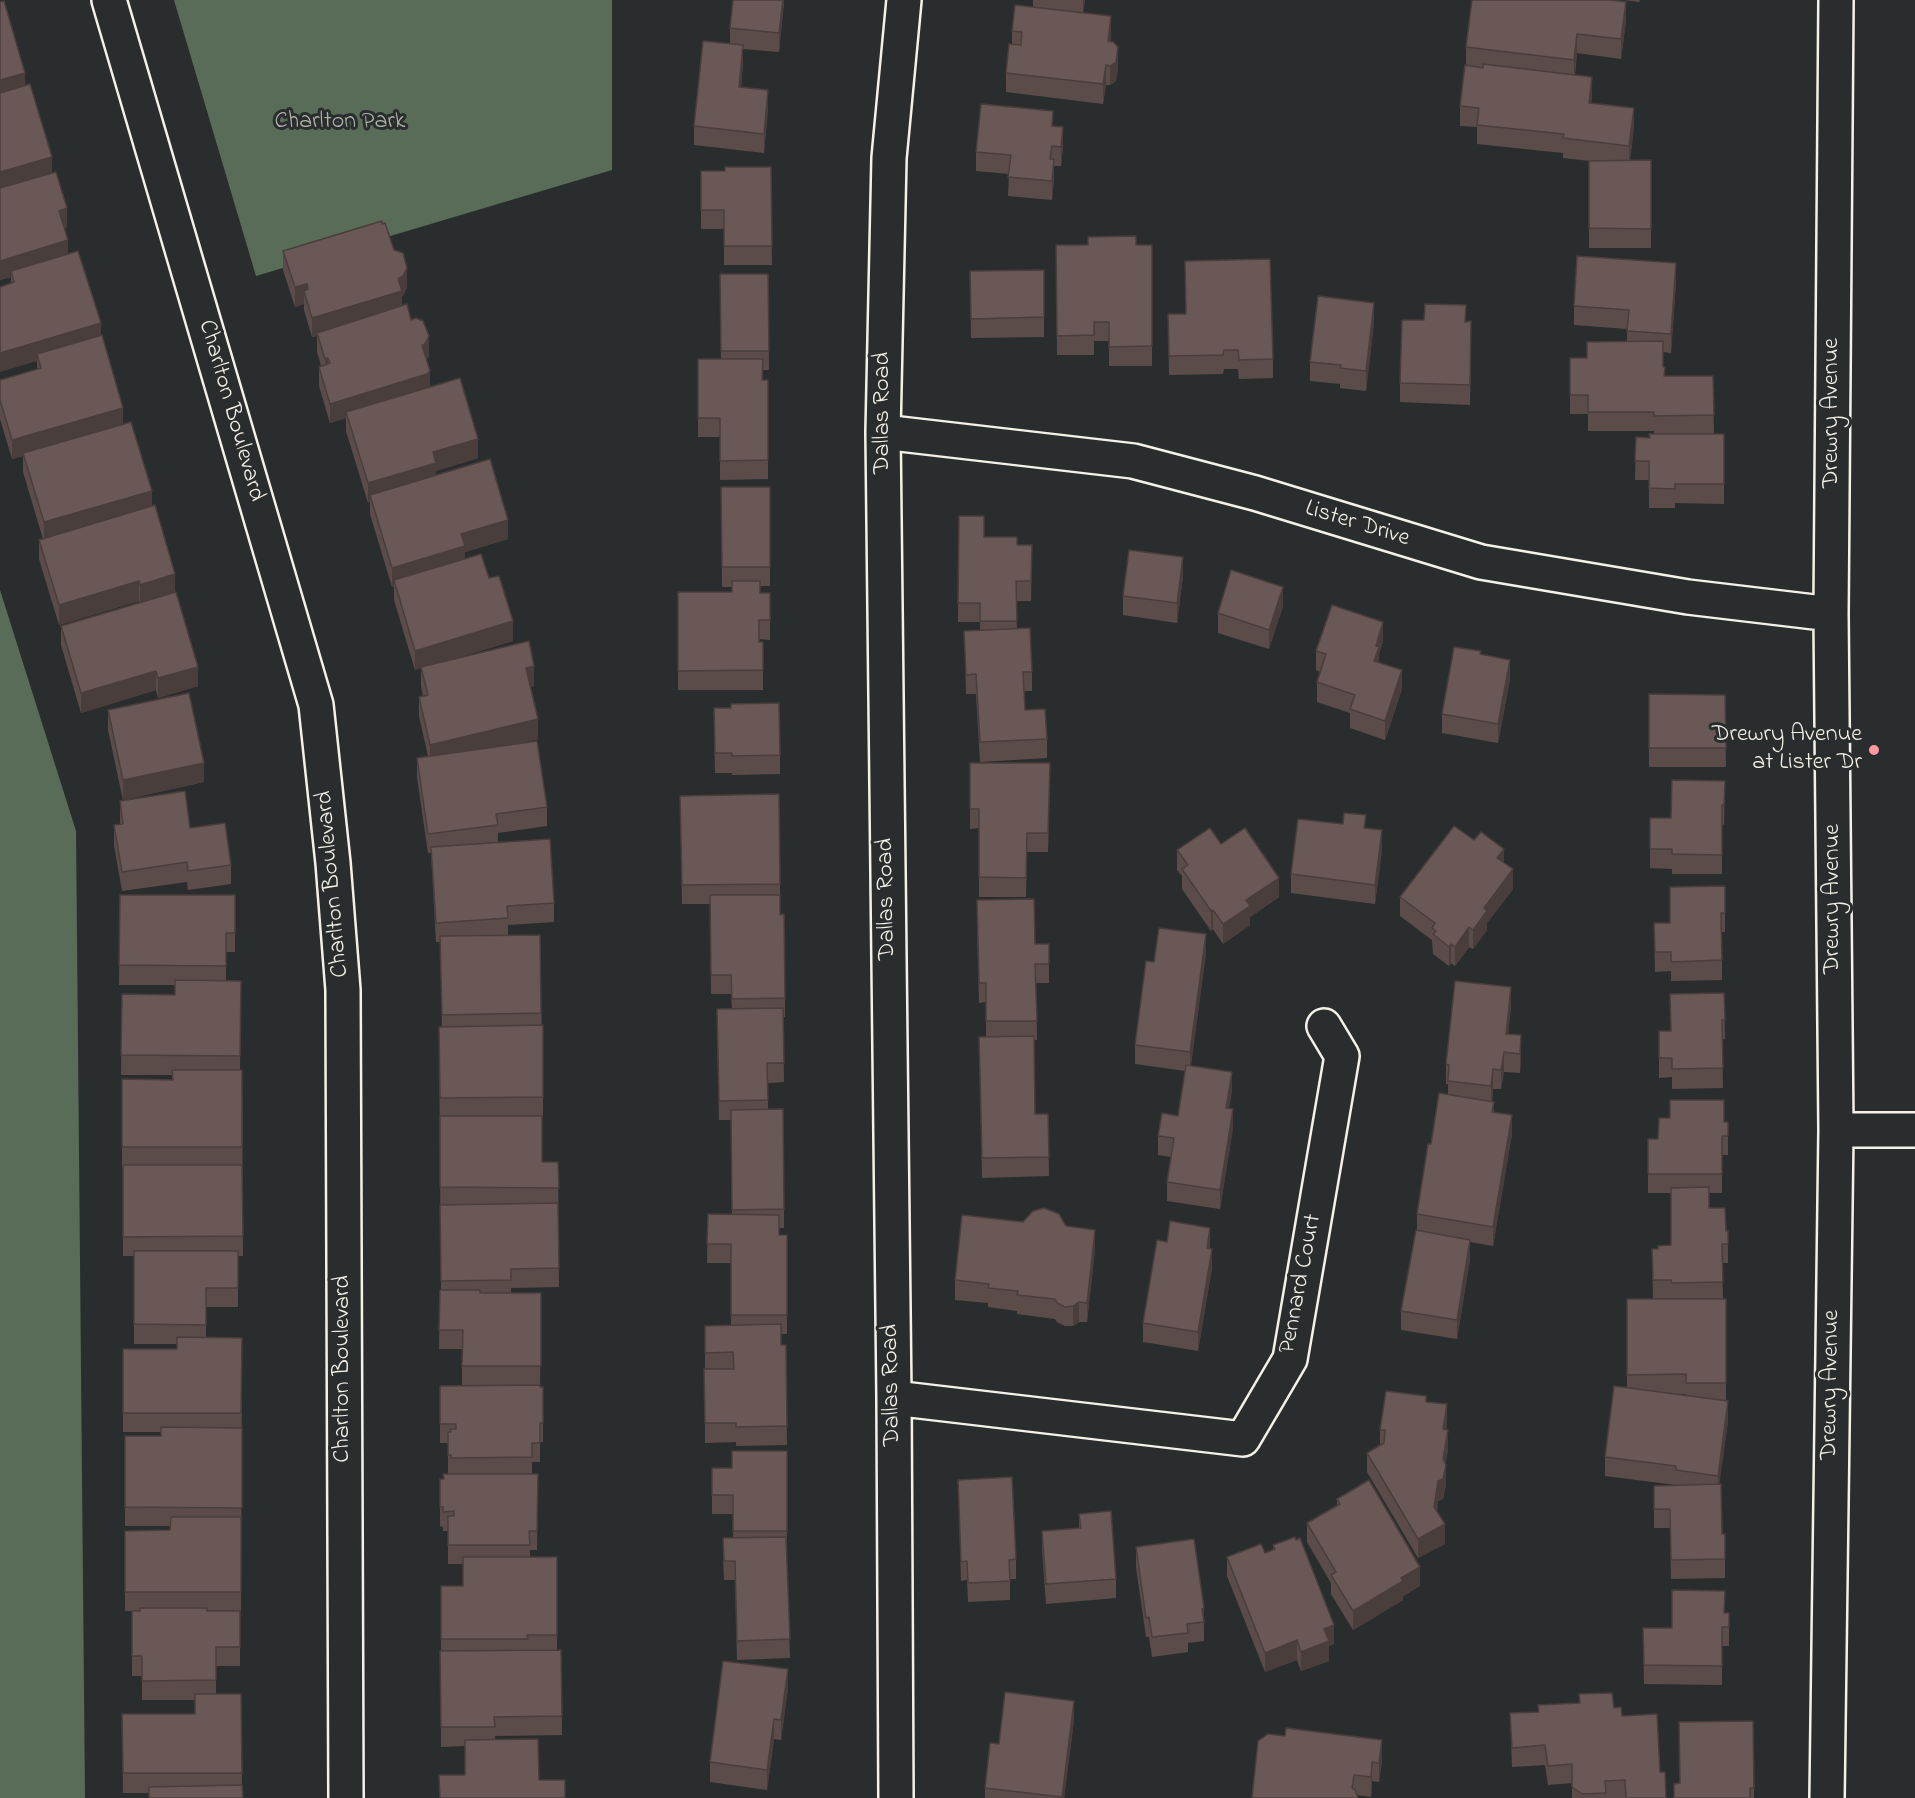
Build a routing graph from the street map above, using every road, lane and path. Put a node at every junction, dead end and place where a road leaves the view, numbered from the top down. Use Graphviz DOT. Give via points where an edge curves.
graph roads {
  1 [pos="109,0"];
  2 [pos="904,0"];
  3 [pos="1836,0"];
  4 [pos="883,432"];
  5 [pos="1831,614"];
  6 [pos="1324,1026"];
  7 [pos="1836,1130"];
  8 [pos="1915,1130"];
  9 [pos="894,1398"];
  10 [pos="346,1798"];
  11 [pos="896,1798"];
  12 [pos="1827,1798"];
  1 -- 10 [label="street, Charlton Boulevard" via="316,705 344,990"];
  2 -- 4 [label="street, Dallas Road" via="889,158"];
  3 -- 5 [label="street, Drewry Avenue"];
  4 -- 5 [label="street, Lister Drive" via="1133,461 1255,493 1481,562 1688,597"];
  4 -- 9 [label="street, Dallas Road"];
  5 -- 7 [label="street, Drewry Avenue"];
  6 -- 9 [label="street, Pennard Court" via="1342,1056 1290,1359 1243,1439"];
  7 -- 8 [label="street"];
  7 -- 12 [label="street, Drewry Avenue"];
  9 -- 11 [label="street, Dallas Road"];
}
